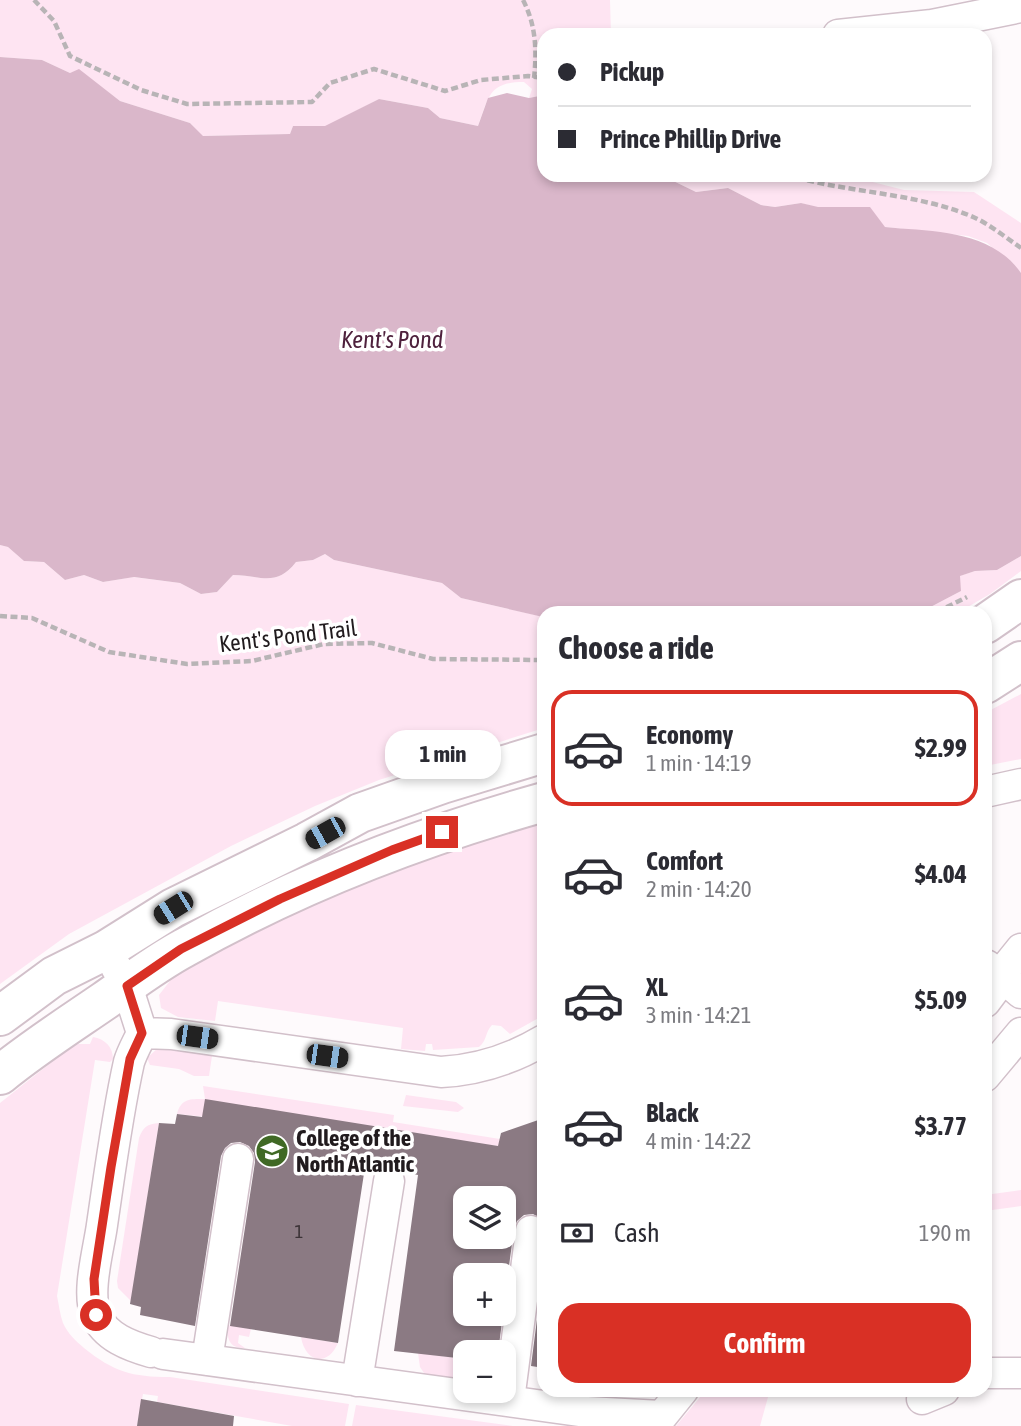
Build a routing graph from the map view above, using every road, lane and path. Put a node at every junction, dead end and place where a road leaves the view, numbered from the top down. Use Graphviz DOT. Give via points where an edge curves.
graph roads {
  1 [pos="34,0"];
  2 [pos="523,0"];
  3 [pos="1021,7"];
  4 [pos="904,28"];
  5 [pos="534,78"];
  6 [pos="809,182"];
  7 [pos="1021,248"];
  8 [pos="1021,599"];
  9 [pos="0,616"];
  10 [pos="992,619"];
  11 [pos="537,660"];
  12 [pos="1021,661"];
  13 [pos="992,680"];
  14 [pos="537,755"];
  15 [pos="1021,784"];
  16 [pos="992,790"];
  17 [pos="537,804"];
  18 [pos="1021,949"];
  19 [pos="106,950"];
  20 [pos="1002,978"];
  21 [pos="127,986"];
  22 [pos="992,993"];
  23 [pos="0,1016"];
  24 [pos="142,1033"];
  25 [pos="1021,1033"];
  26 [pos="537,1044"];
  27 [pos="992,1068"];
  28 [pos="0,1076"];
  29 [pos="238,1159"];
  30 [pos="388,1182"];
  31 [pos="531,1231"];
  32 [pos="516,1346"];
  33 [pos="207,1360"];
  34 [pos="992,1373"];
  35 [pos="1021,1373"];
  36 [pos="357,1381"];
  37 [pos="453,1393"];
  38 [pos="677,1397"];
  39 [pos="516,1401"];
  40 [pos="658,1421"];
  1 -- 5 [label="path" via="54,21 70,56 141,90 187,104 312,102 330,83 374,69 445,91 481,80"];
  2 -- 5 [label="path" via="537,52"];
  3 -- 4 [label="street"];
  6 -- 7 [label="path" via="928,203 972,217"];
  8 -- 10 [label="main road"];
  9 -- 11 [label="path, Kent's Pond Trail" via="32,618 109,652 187,664 252,661 324,645 372,643 433,659"];
  12 -- 13 [label="main road"];
  14 -- 19 [label="main road" via="360,813 173,908"];
  15 -- 16 [label="street"];
  17 -- 21 [label="main road" via="392,850 280,899 181,949"];
  18 -- 20 [label="street"];
  19 -- 21 [label="street"];
  19 -- 23 [label="main road" via="54,976"];
  20 -- 22 [label="street"];
  21 -- 24 [label="street"];
  21 -- 28 [label="main road"];
  24 -- 26 [label="street" via="441,1072 500,1062"];
  24 -- 33 [label="street" via="130,1059 94,1279 94,1305 96,1315 116,1338 157,1353"];
  25 -- 27 [label="street"];
  29 -- 33 [label="street"];
  30 -- 36 [label="street"];
  31 -- 32 [label="street"];
  33 -- 36 [label="street"];
  34 -- 35 [label="street"];
  36 -- 37 [label="street"];
  38 -- 40 [label="street"];
  39 -- 40 [label="street"];
}
